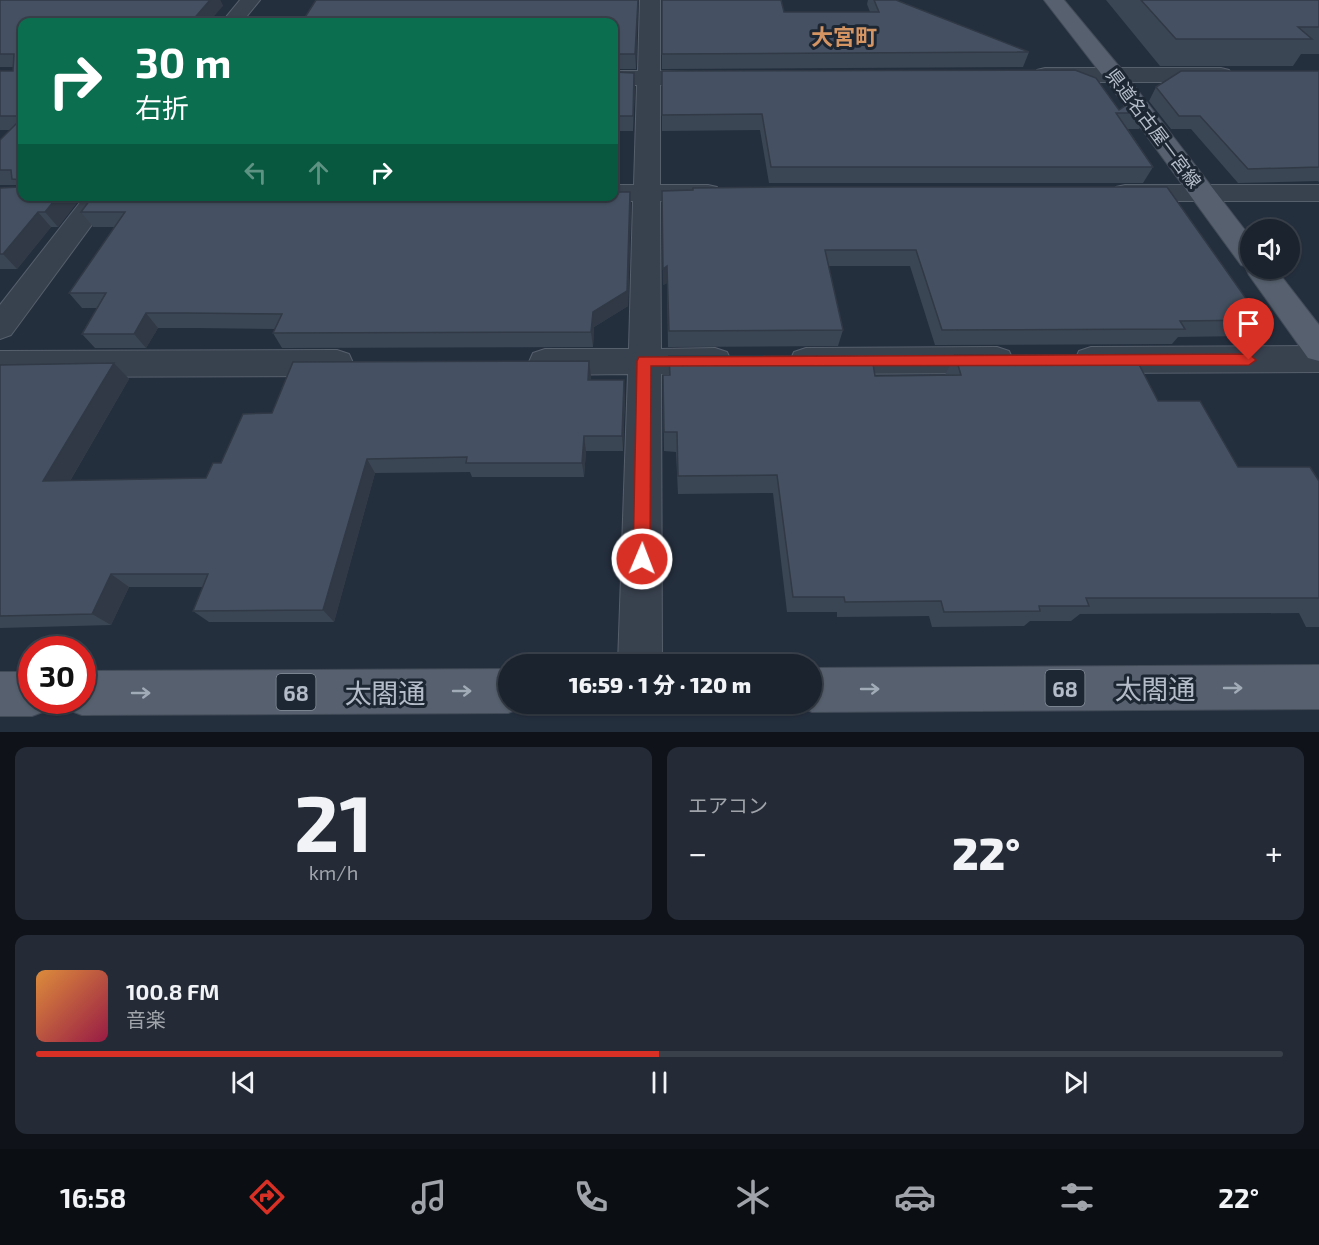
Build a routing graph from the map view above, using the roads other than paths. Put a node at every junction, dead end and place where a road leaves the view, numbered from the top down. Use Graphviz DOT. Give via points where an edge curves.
graph roads {
  1 [pos="250,0"];
  2 [pos="650,0"];
  3 [pos="1054,0"];
  4 [pos="235,18"];
  5 [pos="1114,75"];
  6 [pos="1239,75"];
  7 [pos="1020,76"];
  8 [pos="618,78"];
  9 [pos="648,78"];
  10 [pos="730,78"];
  11 [pos="618,193"];
  12 [pos="647,193"];
  13 [pos="729,193"];
  14 [pos="1096,193"];
  15 [pos="1203,193"];
  16 [pos="1319,193"];
  17 [pos="96,201"];
  18 [pos="1240,243"];
  19 [pos="1267,279"];
  20 [pos="0,327"];
  21 [pos="1319,349"];
  22 [pos="1319,359"];
  23 [pos="1027,360"];
  24 [pos="1062,360"];
  25 [pos="644,361"];
  26 [pos="512,362"];
  27 [pos="369,363"];
  28 [pos="0,364"];
  29 [pos="640,654"];
  30 [pos="1319,687"];
  31 [pos="822,690"];
  32 [pos="498,691"];
  33 [pos="96,693"];
  34 [pos="0,694"];
  35 [pos="18,694"];
  1 -- 4 [label="street"];
  2 -- 9 [label="street"];
  3 -- 5 [label="main road, 県道名古屋一宮線"];
  5 -- 6 [label="street"];
  5 -- 7 [label="street"];
  5 -- 15 [label="main road, 県道名古屋一宮線"];
  8 -- 9 [label="street"];
  9 -- 10 [label="street"];
  9 -- 12 [label="street"];
  11 -- 12 [label="street"];
  12 -- 13 [label="street"];
  12 -- 25 [label="street"];
  14 -- 15 [label="street"];
  15 -- 16 [label="street"];
  15 -- 18 [label="main road, 県道名古屋一宮線"];
  17 -- 20 [label="street"];
  19 -- 21 [label="main road"];
  22 -- 24 [label="street"];
  23 -- 25 [label="street"];
  25 -- 26 [label="street"];
  25 -- 29 [label="street"];
  27 -- 28 [label="street"];
  31 -- 30 [label="main road, 太閤通 / 68, one-way"];
  33 -- 32 [label="main road, 太閤通 / 68, one-way"];
  34 -- 35 [label="main road"];
}
